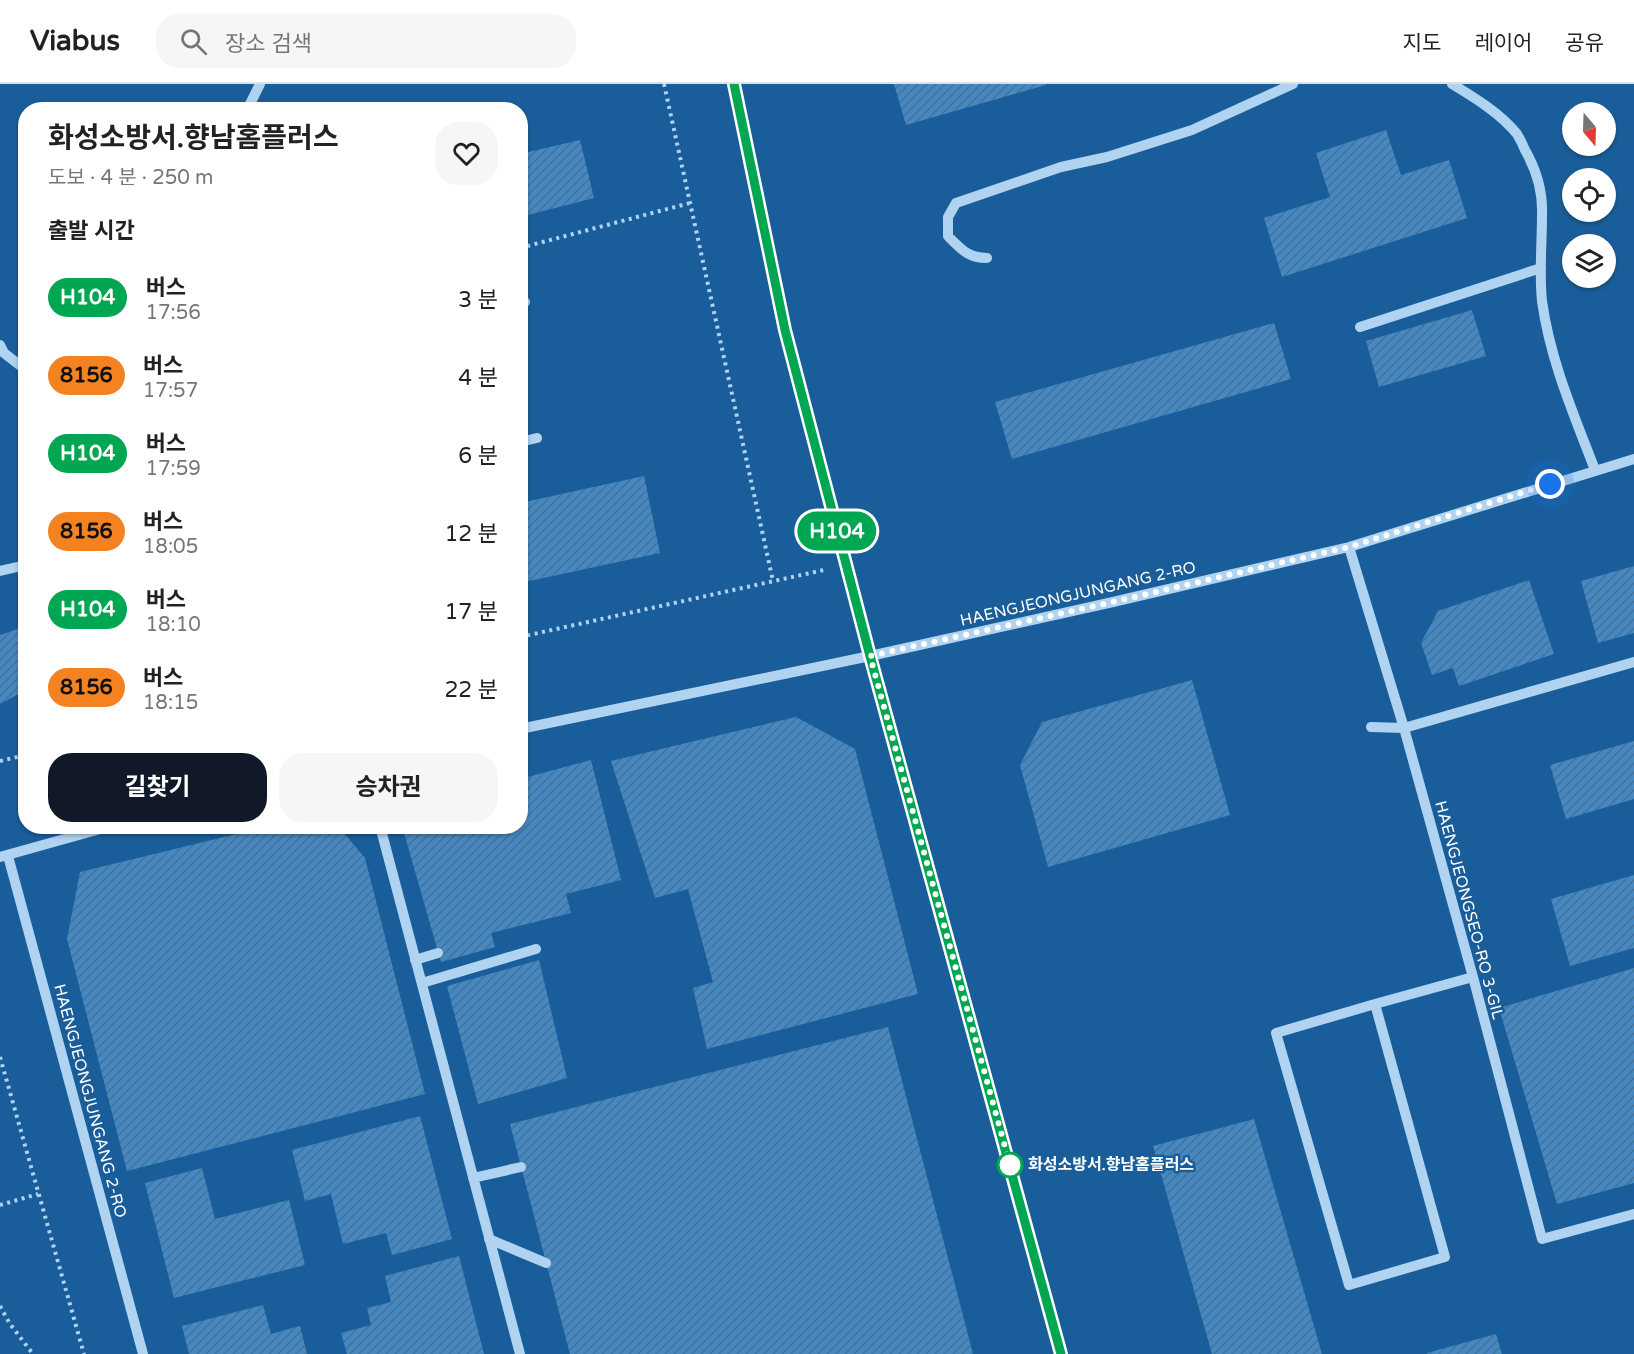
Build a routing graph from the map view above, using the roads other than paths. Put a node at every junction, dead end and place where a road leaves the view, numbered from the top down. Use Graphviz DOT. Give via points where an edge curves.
graph roads {
  1 [pos="260,84"];
  2 [pos="734,84"];
  3 [pos="1293,84"];
  4 [pos="1452,84"];
  5 [pos="251,102"];
  6 [pos="987,258"];
  7 [pos="1541,268"];
  8 [pos="1360,327"];
  9 [pos="0,345"];
  10 [pos="18,364"];
  11 [pos="537,438"];
  12 [pos="528,440"];
  13 [pos="1634,459"];
  14 [pos="1595,470"];
  15 [pos="1349,547"];
  16 [pos="18,567"];
  17 [pos="0,571"];
  18 [pos="870,656"];
  19 [pos="1634,662"];
  20 [pos="528,727"];
  21 [pos="1371,727"];
  22 [pos="1404,728"];
  23 [pos="82,834"];
  24 [pos="382,834"];
  25 [pos="4,856"];
  26 [pos="536,949"];
  27 [pos="438,953"];
  28 [pos="415,960"];
  29 [pos="1473,977"];
  30 [pos="422,983"];
  31 [pos="1375,1004"];
  32 [pos="521,1167"];
  33 [pos="473,1178"];
  34 [pos="1634,1214"];
  35 [pos="489,1239"];
  36 [pos="546,1263"];
  37 [pos="142,1354"];
  38 [pos="520,1354"];
  39 [pos="1061,1354"];
  1 -- 5 [label="street"];
  2 -- 18 [label="street" via="785,330"];
  3 -- 6 [label="street" via="1192,130 1061,167 956,203 948,218 948,236 974,258"];
  4 -- 7 [label="street" via="1483,104 1517,135 1533,165 1541,188 1543,213"];
  7 -- 8 [label="street"];
  7 -- 14 [label="street" via="1542,301 1557,369"];
  9 -- 10 [label="street"];
  11 -- 12 [label="street"];
  13 -- 14 [label="street, HAENGJEONGJUNGANG 2-RO"];
  14 -- 15 [label="street, HAENGJEONGJUNGANG 2-RO"];
  15 -- 18 [label="street, HAENGJEONGJUNGANG 2-RO"];
  15 -- 22 [label="street, HAENGJEONGSEO-RO 3-GIL"];
  16 -- 17 [label="street"];
  18 -- 20 [label="street, HAENGJEONGJUNGANG 2-RO"];
  18 -- 39 [label="street"];
  19 -- 22 [label="street"];
  21 -- 22 [label="street"];
  22 -- 29 [label="street, HAENGJEONGSEO-RO 3-GIL"];
  23 -- 25 [label="street, HAENGJEONGJUNGANG 2-RO"];
  24 -- 28 [label="street"];
  25 -- 37 [label="street, HAENGJEONGJUNGANG 2-RO"];
  26 -- 30 [label="street"];
  27 -- 28 [label="street"];
  28 -- 30 [label="street"];
  29 -- 31 [label="street"];
  29 -- 34 [label="street, HAENGJEONGSEO-RO 3-GIL" via="1542,1239"];
  30 -- 33 [label="street"];
  31 -- 31 [label="street" via="1276,1034 1349,1285 1445,1257"];
  32 -- 33 [label="street"];
  33 -- 35 [label="street"];
  35 -- 36 [label="street"];
  35 -- 38 [label="street"];
}
